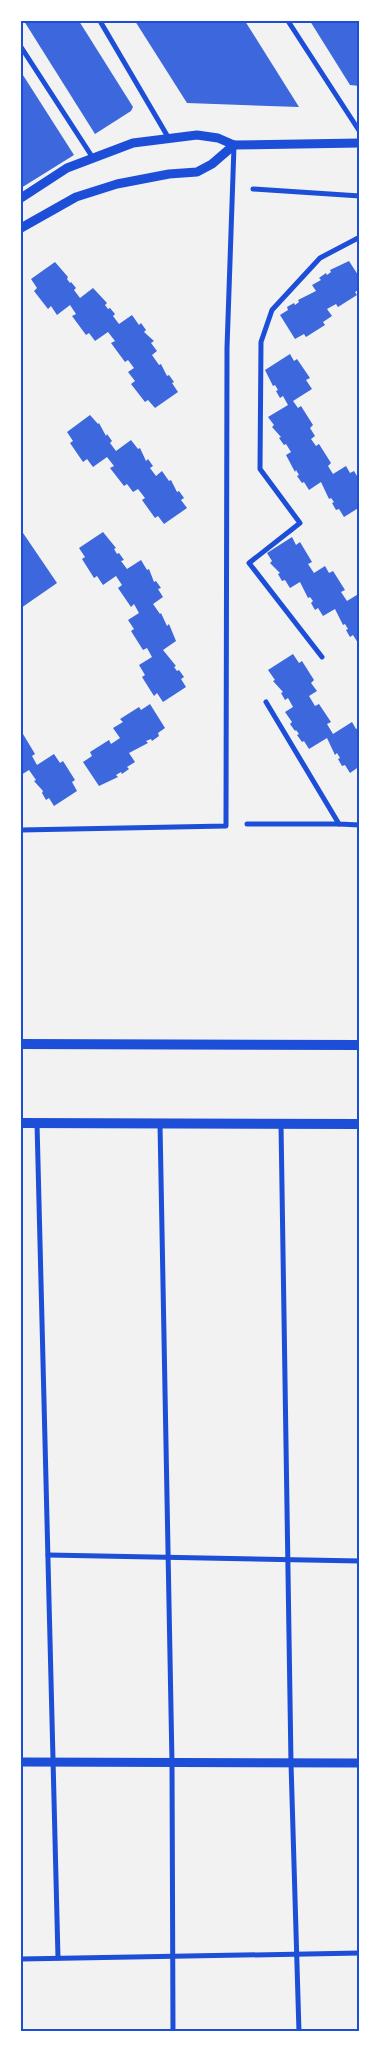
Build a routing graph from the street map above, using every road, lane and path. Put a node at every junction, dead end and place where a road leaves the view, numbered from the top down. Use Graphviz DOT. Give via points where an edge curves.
graph roads {
  1 [pos="100,21"];
  2 [pos="288,21"];
  3 [pos="21,47"];
  4 [pos="360,132"];
  5 [pos="168,137"];
  6 [pos="360,142"];
  7 [pos="234,145"];
  8 [pos="93,158"];
  9 [pos="253,189"];
  10 [pos="360,196"];
  11 [pos="21,198"];
  12 [pos="21,228"];
  13 [pos="360,237"];
  14 [pos="322,657"];
  15 [pos="266,702"];
  16 [pos="246,824"];
  17 [pos="338,824"];
  18 [pos="360,825"];
  19 [pos="21,830"];
  20 [pos="21,1044"];
  21 [pos="360,1045"];
  22 [pos="21,1123"];
  23 [pos="37,1123"];
  24 [pos="160,1123"];
  25 [pos="281,1124"];
  26 [pos="360,1124"];
  27 [pos="48,1555"];
  28 [pos="168,1557"];
  29 [pos="288,1559"];
  30 [pos="360,1561"];
  31 [pos="21,1762"];
  32 [pos="53,1762"];
  33 [pos="172,1763"];
  34 [pos="291,1763"];
  35 [pos="360,1763"];
  36 [pos="360,1952"];
  37 [pos="296,1954"];
  38 [pos="173,1956"];
  39 [pos="58,1958"];
  40 [pos="21,1959"];
  41 [pos="173,2032"];
  42 [pos="299,2032"];
  1 -- 5 [label="street"];
  2 -- 4 [label="street"];
  3 -- 8 [label="street"];
  5 -- 7 [label="street" via="197,135 218,138"];
  5 -- 8 [label="street" via="133,143"];
  6 -- 7 [label="street"];
  7 -- 12 [label="street" via="198,172 117,184 76,197"];
  7 -- 19 [label="street" via="227,348 226,826"];
  8 -- 11 [label="street" via="67,168"];
  9 -- 10 [label="street"];
  13 -- 14 [label="street" via="320,258 272,310 260,342 260,469 300,522 249,563"];
  15 -- 17 [label="street"];
  16 -- 17 [label="street"];
  17 -- 18 [label="street"];
  20 -- 21 [label="main road"];
  22 -- 23 [label="main road"];
  23 -- 24 [label="main road"];
  23 -- 27 [label="street"];
  24 -- 25 [label="main road"];
  24 -- 28 [label="street"];
  25 -- 26 [label="main road"];
  25 -- 29 [label="street"];
  27 -- 28 [label="street"];
  27 -- 32 [label="street"];
  28 -- 29 [label="street"];
  28 -- 33 [label="street"];
  29 -- 30 [label="street"];
  29 -- 34 [label="street"];
  31 -- 32 [label="street"];
  32 -- 33 [label="street"];
  32 -- 39 [label="street"];
  33 -- 34 [label="street"];
  33 -- 38 [label="street"];
  34 -- 35 [label="street"];
  34 -- 37 [label="street"];
  36 -- 37 [label="street"];
  37 -- 38 [label="street"];
  37 -- 42 [label="street"];
  38 -- 39 [label="street"];
  38 -- 41 [label="street"];
  39 -- 40 [label="street"];
}
